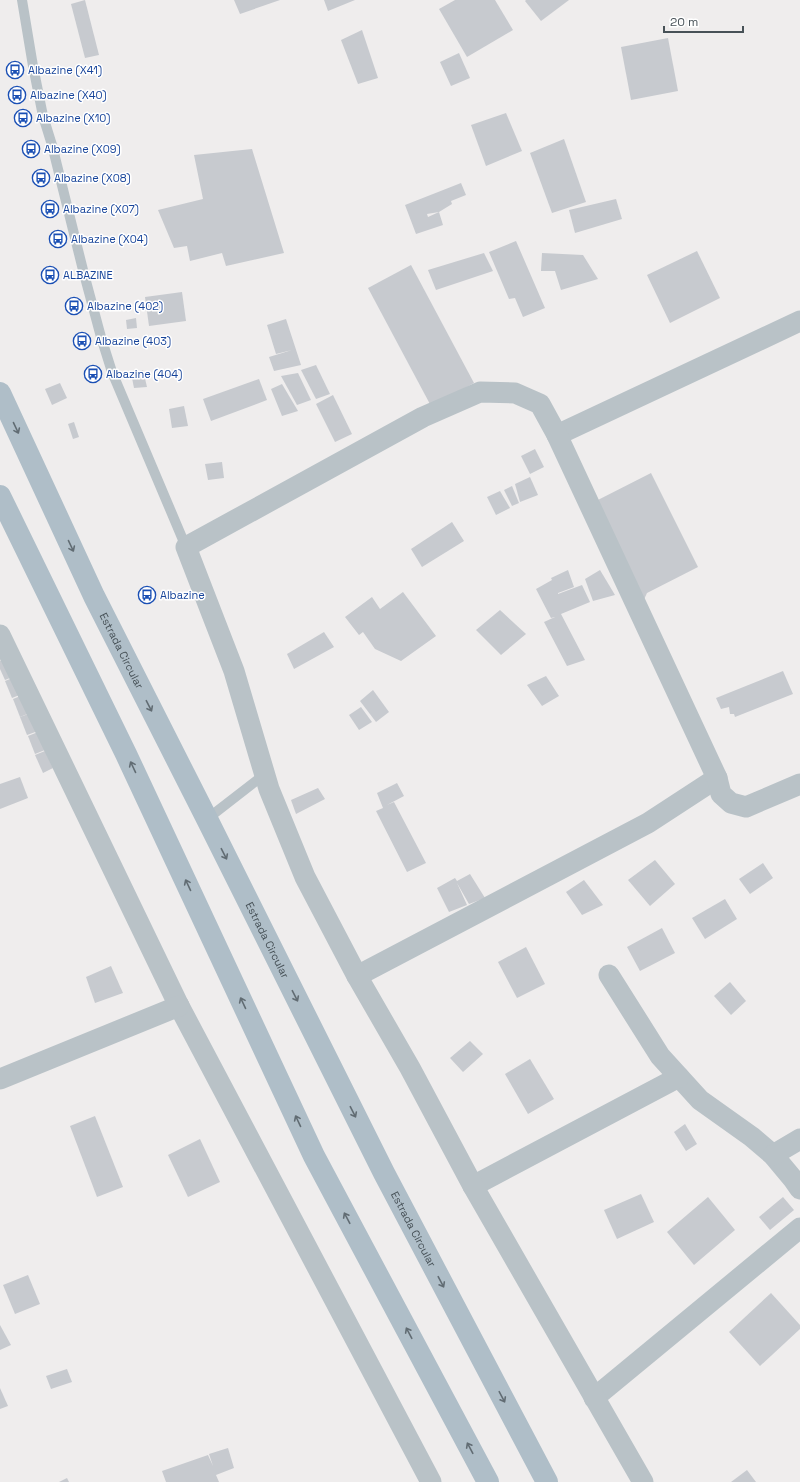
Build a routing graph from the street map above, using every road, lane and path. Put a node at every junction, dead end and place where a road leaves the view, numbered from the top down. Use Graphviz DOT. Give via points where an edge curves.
graph roads {
  1 [pos="22,0"];
  2 [pos="800,321"];
  3 [pos="0,393"];
  4 [pos="557,435"];
  5 [pos="0,496"];
  6 [pos="186,547"];
  7 [pos="0,634"];
  8 [pos="265,774"];
  9 [pos="717,778"];
  10 [pos="800,784"];
  11 [pos="207,819"];
  12 [pos="609,975"];
  13 [pos="357,976"];
  14 [pos="179,1006"];
  15 [pos="679,1077"];
  16 [pos="0,1079"];
  17 [pos="800,1139"];
  18 [pos="773,1155"];
  19 [pos="473,1186"];
  20 [pos="800,1189"];
  21 [pos="800,1228"];
  22 [pos="594,1398"];
  23 [pos="431,1482"];
  24 [pos="488,1482"];
  25 [pos="547,1482"];
  26 [pos="643,1482"];
  1 -- 6 [label="lane" via="43,116 101,337 112,372"];
  2 -- 4 [label="street"];
  3 -- 11 [label="main road, Estrada Circular, one-way" via="94,596"];
  4 -- 6 [label="street" via="540,404 515,393 480,392 423,417"];
  4 -- 9 [label="street"];
  24 -- 5 [label="main road, one-way" via="314,1156 126,754"];
  6 -- 8 [label="street" via="234,671"];
  7 -- 14 [label="street"];
  8 -- 11 [label="lane"];
  8 -- 13 [label="street" via="305,877"];
  9 -- 10 [label="street" via="721,794 732,803 746,807"];
  9 -- 13 [label="street" via="648,823"];
  11 -- 25 [label="main road, Estrada Circular, one-way" via="384,1173"];
  12 -- 15 [label="street" via="660,1056"];
  13 -- 19 [label="street"];
  14 -- 16 [label="street"];
  14 -- 23 [label="street"];
  15 -- 18 [label="street" via="700,1100"];
  15 -- 19 [label="street"];
  17 -- 18 [label="street"];
  18 -- 20 [label="street"];
  19 -- 22 [label="street"];
  21 -- 22 [label="street"];
  22 -- 26 [label="street"];
}
